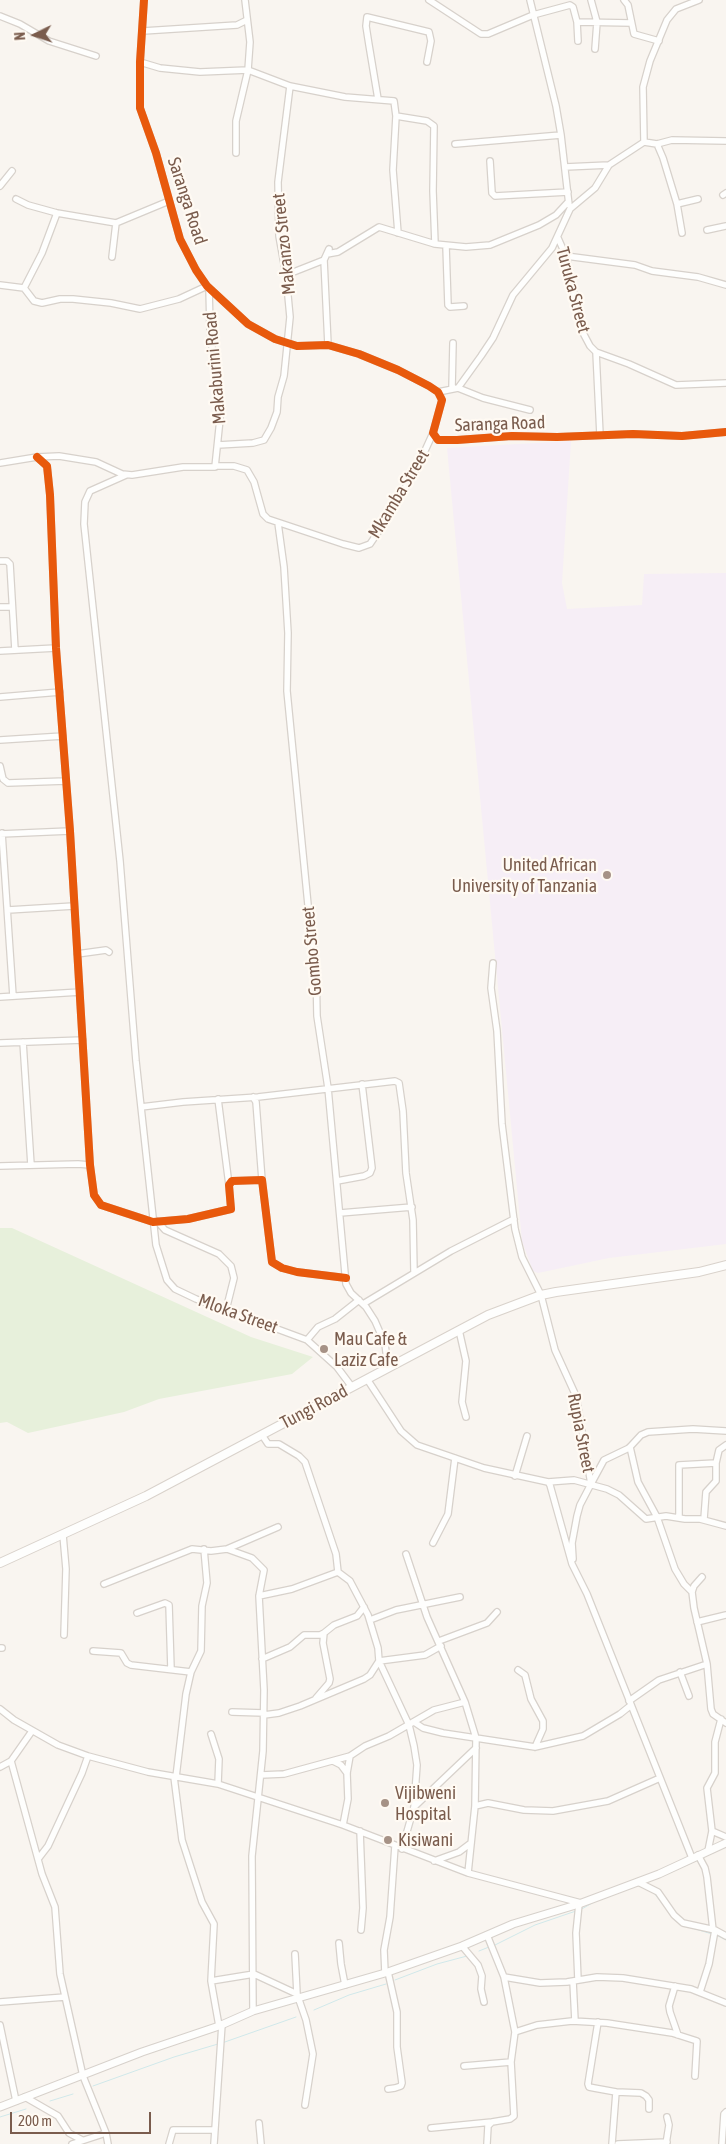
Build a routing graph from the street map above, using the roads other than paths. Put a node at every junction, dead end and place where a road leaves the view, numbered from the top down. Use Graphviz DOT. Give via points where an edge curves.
graph roads {
  1 [pos="144,0"];
  2 [pos="245,0"];
  3 [pos="429,0"];
  4 [pos="530,0"];
  5 [pos="591,0"];
  6 [pos="624,0"];
  7 [pos="699,0"];
  8 [pos="533,14"];
  9 [pos="0,16"];
  10 [pos="247,20"];
  11 [pos="577,22"];
  12 [pos="597,22"];
  13 [pos="631,23"];
  14 [pos="143,31"];
  15 [pos="578,41"];
  16 [pos="659,42"];
  17 [pos="596,49"];
  18 [pos="96,56"];
  19 [pos="140,62"];
  20 [pos="427,62"];
  21 [pos="248,70"];
  22 [pos="290,86"];
  23 [pos="378,99"];
  24 [pos="396,116"];
  25 [pos="561,135"];
  26 [pos="726,141"];
  27 [pos="644,142"];
  28 [pos="455,144"];
  29 [pos="657,144"];
  30 [pos="236,153"];
  31 [pos="490,161"];
  32 [pos="608,165"];
  33 [pos="565,167"];
  34 [pos="12,170"];
  35 [pos="0,186"];
  36 [pos="568,192"];
  37 [pos="16,199"];
  38 [pos="698,199"];
  39 [pos="169,201"];
  40 [pos="568,202"];
  41 [pos="677,204"];
  42 [pos="570,209"];
  43 [pos="56,213"];
  44 [pos="116,223"];
  45 [pos="726,226"];
  46 [pos="707,230"];
  47 [pos="398,233"];
  48 [pos="682,233"];
  49 [pos="558,238"];
  50 [pos="435,244"];
  51 [pos="446,246"];
  52 [pos="327,254"];
  53 [pos="566,256"];
  54 [pos="112,257"];
  55 [pos="286,275"];
  56 [pos="726,285"];
  57 [pos="0,286"];
  58 [pos="208,287"];
  59 [pos="24,288"];
  60 [pos="464,306"];
  61 [pos="287,342"];
  62 [pos="453,343"];
  63 [pos="328,345"];
  64 [pos="596,352"];
  65 [pos="726,383"];
  66 [pos="455,388"];
  67 [pos="438,392"];
  68 [pos="530,410"];
  69 [pos="726,432"];
  70 [pos="433,433"];
  71 [pos="600,435"];
  72 [pos="218,445"];
  73 [pos="58,456"];
  74 [pos="37,457"];
  75 [pos="0,463"];
  76 [pos="47,466"];
  77 [pos="216,466"];
  78 [pos="126,475"];
  79 [pos="278,523"];
  80 [pos="0,561"];
  81 [pos="0,607"];
  82 [pos="12,607"];
  83 [pos="56,648"];
  84 [pos="0,650"];
  85 [pos="15,650"];
  86 [pos="60,692"];
  87 [pos="0,697"];
  88 [pos="63,736"];
  89 [pos="0,740"];
  90 [pos="0,766"];
  91 [pos="66,781"];
  92 [pos="70,831"];
  93 [pos="1,834"];
  94 [pos="74,906"];
  95 [pos="8,910"];
  96 [pos="109,952"];
  97 [pos="77,954"];
  98 [pos="493,963"];
  99 [pos="80,992"];
  100 [pos="13,996"];
  101 [pos="0,997"];
  102 [pos="83,1040"];
  103 [pos="23,1042"];
  104 [pos="0,1043"];
  105 [pos="362,1084"];
  106 [pos="328,1088"];
  107 [pos="253,1097"];
  108 [pos="218,1099"];
  109 [pos="141,1107"];
  110 [pos="30,1165"];
  111 [pos="90,1165"];
  112 [pos="0,1166"];
  113 [pos="262,1180"];
  114 [pos="336,1181"];
  115 [pos="229,1185"];
  116 [pos="412,1208"];
  117 [pos="340,1214"];
  118 [pos="514,1218"];
  119 [pos="155,1221"];
  120 [pos="726,1265"];
  121 [pos="414,1272"];
  122 [pos="346,1278"];
  123 [pos="541,1295"];
  124 [pos="361,1302"];
  125 [pos="226,1310"];
  126 [pos="459,1330"];
  127 [pos="307,1340"];
  128 [pos="388,1368"];
  129 [pos="367,1379"];
  130 [pos="352,1387"];
  131 [pos="466,1417"];
  132 [pos="726,1431"];
  133 [pos="262,1435"];
  134 [pos="527,1436"];
  135 [pos="726,1445"];
  136 [pos="630,1447"];
  137 [pos="455,1458"];
  138 [pos="716,1463"];
  139 [pos="515,1476"];
  140 [pos="548,1482"];
  141 [pos="591,1484"];
  142 [pos="657,1517"];
  143 [pos="679,1518"];
  144 [pos="648,1519"];
  145 [pos="704,1519"];
  146 [pos="726,1526"];
  147 [pos="278,1527"];
  148 [pos="662,1528"];
  149 [pos="63,1535"];
  150 [pos="433,1544"];
  151 [pos="204,1549"];
  152 [pos="226,1549"];
  153 [pos="406,1554"];
  154 [pos="0,1563"];
  155 [pos="572,1564"];
  156 [pos="338,1572"];
  157 [pos="702,1577"];
  158 [pos="104,1584"];
  159 [pos="692,1592"];
  160 [pos="259,1596"];
  161 [pos="460,1597"];
  162 [pos="423,1605"];
  163 [pos="364,1607"];
  164 [pos="497,1612"];
  165 [pos="137,1614"];
  166 [pos="726,1615"];
  167 [pos="370,1620"];
  168 [pos="697,1622"];
  169 [pos="324,1633"];
  170 [pos="64,1635"];
  171 [pos="440,1644"];
  172 [pos="93,1651"];
  173 [pos="262,1659"];
  174 [pos="379,1661"];
  175 [pos="707,1664"];
  176 [pos="171,1669"];
  177 [pos="518,1670"];
  178 [pos="191,1672"];
  179 [pos="680,1672"];
  180 [pos="689,1696"];
  181 [pos="314,1699"];
  182 [pos="465,1702"];
  183 [pos="630,1703"];
  184 [pos="0,1709"];
  185 [pos="232,1712"];
  186 [pos="264,1714"];
  187 [pos="724,1721"];
  188 [pos="411,1724"];
  189 [pos="32,1730"];
  190 [pos="210,1734"];
  191 [pos="476,1738"];
  192 [pos="535,1747"];
  193 [pos="476,1748"];
  194 [pos="88,1756"];
  195 [pos="350,1756"];
  196 [pos="333,1761"];
  197 [pos="4,1763"];
  198 [pos="347,1773"];
  199 [pos="261,1775"];
  200 [pos="175,1777"];
  201 [pos="660,1778"];
  202 [pos="218,1784"];
  203 [pos="259,1797"];
  204 [pos="475,1806"];
  205 [pos="414,1807"];
  206 [pos="343,1825"];
  207 [pos="360,1831"];
  208 [pos="712,1831"];
  209 [pos="726,1837"];
  210 [pos="471,1843"];
  211 [pos="726,1843"];
  212 [pos="395,1846"];
  213 [pos="402,1849"];
  214 [pos="708,1851"];
  215 [pos="695,1857"];
  216 [pos="38,1859"];
  217 [pos="434,1860"];
  218 [pos="468,1873"];
  219 [pos="638,1882"];
  220 [pos="580,1904"];
  221 [pos="361,1930"];
  222 [pos="714,1930"];
  223 [pos="487,1935"];
  224 [pos="726,1936"];
  225 [pos="339,1943"];
  226 [pos="462,1946"];
  227 [pos="295,1954"];
  228 [pos="386,1972"];
  229 [pos="254,1974"];
  230 [pos="504,1977"];
  231 [pos="575,1980"];
  232 [pos="211,1981"];
  233 [pos="345,1985"];
  234 [pos="675,1986"];
  235 [pos="700,1992"];
  236 [pos="298,1996"];
  237 [pos="65,1997"];
  238 [pos="0,2002"];
  239 [pos="484,2002"];
  240 [pos="726,2002"];
  241 [pos="254,2011"];
  242 [pos="575,2022"];
  243 [pos="598,2022"];
  244 [pos="0,2025"];
  245 [pos="220,2025"];
  246 [pos="515,2032"];
  247 [pos="678,2035"];
  248 [pos="511,2062"];
  249 [pos="464,2066"];
  250 [pos="83,2076"];
  251 [pos="695,2076"];
  252 [pos="388,2089"];
  253 [pos="616,2092"];
  254 [pos="25,2097"];
  255 [pos="16,2101"];
  256 [pos="305,2105"];
  257 [pos="0,2107"];
  258 [pos="649,2109"];
  259 [pos="726,2112"];
  260 [pos="667,2117"];
  261 [pos="492,2122"];
  262 [pos="259,2123"];
  263 [pos="431,2128"];
  264 [pos="215,2130"];
  265 [pos="106,2133"];
  266 [pos="82,2140"];
  267 [pos="666,2143"];
  268 [pos="72,2144"];
  269 [pos="108,2144"];
  270 [pos="169,2144"];
  271 [pos="214,2144"];
  272 [pos="261,2144"];
  273 [pos="487,2144"];
  274 [pos="612,2144"];
  275 [pos="618,2144"];
  276 [pos="722,2144"];
  1 -- 14 [label="street, Saranga Road"];
  2 -- 10 [label="street"];
  3 -- 8 [label="street" via="481,34"];
  4 -- 8 [label="street"];
  5 -- 12 [label="street"];
  6 -- 13 [label="street"];
  7 -- 16 [label="street" via="676,9 667,20"];
  8 -- 11 [label="street" via="570,5"];
  8 -- 25 [label="street"];
  9 -- 18 [label="street" via="49,41"];
  10 -- 14 [label="street" via="237,24"];
  10 -- 21 [label="street"];
  11 -- 12 [label="street"];
  11 -- 15 [label="street"];
  12 -- 13 [label="street"];
  12 -- 17 [label="street"];
  13 -- 16 [label="street" via="634,34"];
  14 -- 19 [label="street, Saranga Road"];
  16 -- 27 [label="street" via="643,87"];
  19 -- 21 [label="street" via="160,68 200,72"];
  19 -- 39 [label="street, Saranga Road" via="140,108"];
  20 -- 23 [label="street" via="431,41 429,32 367,18 368,44"];
  21 -- 22 [label="street"];
  21 -- 30 [label="street" via="236,121"];
  22 -- 23 [label="street" via="345,97"];
  22 -- 55 [label="street, Makanzo Street" via="278,182 279,236"];
  23 -- 24 [label="street" via="394,101"];
  24 -- 47 [label="street" via="393,170"];
  24 -- 50 [label="street" via="427,121 434,126"];
  25 -- 28 [label="street"];
  25 -- 33 [label="street"];
  26 -- 29 [label="street" via="672,140"];
  27 -- 29 [label="street"];
  27 -- 32 [label="street"];
  29 -- 41 [label="street"];
  31 -- 36 [label="street" via="492,193 495,196"];
  32 -- 33 [label="street"];
  32 -- 42 [label="street" via="595,188"];
  33 -- 36 [label="street"];
  34 -- 35 [label="street"];
  36 -- 40 [label="street"];
  37 -- 43 [label="street"];
  38 -- 41 [label="street"];
  39 -- 44 [label="street"];
  39 -- 58 [label="street, Saranga Road" via="184,248"];
  40 -- 42 [label="street"];
  40 -- 51 [label="street" via="556,215 504,240 478,246"];
  41 -- 48 [label="street"];
  42 -- 49 [label="street"];
  43 -- 44 [label="street"];
  43 -- 59 [label="street" via="42,253"];
  44 -- 54 [label="street"];
  45 -- 46 [label="street"];
  47 -- 50 [label="street"];
  47 -- 52 [label="street" via="379,227 338,252"];
  49 -- 53 [label="street, Turuka Street"];
  49 -- 66 [label="street" via="513,295 493,338"];
  50 -- 51 [label="street"];
  51 -- 60 [label="street" via="448,304 450,307"];
  52 -- 55 [label="street"];
  52 -- 63 [label="street"];
  53 -- 56 [label="street" via="635,264 652,272 698,277"];
  53 -- 64 [label="street, Turuka Street" via="582,331"];
  55 -- 61 [label="street, Makanzo Street" via="290,317"];
  57 -- 59 [label="street"];
  58 -- 59 [label="street" via="140,309 73,299 37,302"];
  58 -- 61 [label="street, Saranga Road" via="248,324"];
  58 -- 72 [label="street, Makaburini Road" via="220,407"];
  61 -- 63 [label="street, Saranga Road" via="297,346"];
  61 -- 72 [label="street" via="277,412 266,438 260,442"];
  62 -- 66 [label="street"];
  63 -- 67 [label="street, Saranga Road" via="379,362"];
  64 -- 65 [label="street, Turuka Street" via="676,385"];
  64 -- 71 [label="street"];
  66 -- 67 [label="street"];
  66 -- 68 [label="street"];
  67 -- 70 [label="street, Saranga Road" via="442,403"];
  69 -- 71 [label="street, Saranga Road" via="682,436"];
  70 -- 71 [label="street, Saranga Road" via="442,440"];
  70 -- 79 [label="street, Mkamba Street" via="418,466 367,546 355,548"];
  72 -- 77 [label="street, Makaburini Road"];
  73 -- 74 [label="street"];
  73 -- 76 [label="street"];
  73 -- 78 [label="street" via="96,462"];
  74 -- 75 [label="street"];
  74 -- 76 [label="street"];
  76 -- 83 [label="street"];
  77 -- 78 [label="street"];
  77 -- 79 [label="street, Mkamba Street" via="247,470 263,514"];
  78 -- 109 [label="street, Mloka Street" via="90,491 85,502 84,524 120,861"];
  79 -- 106 [label="street, Gombo Street" via="288,633 287,691 316,965 317,1016"];
  80 -- 82 [label="street" via="10,564"];
  81 -- 82 [label="street"];
  82 -- 85 [label="street"];
  83 -- 85 [label="street"];
  83 -- 86 [label="street"];
  84 -- 85 [label="street"];
  86 -- 87 [label="street"];
  86 -- 88 [label="street"];
  88 -- 89 [label="street"];
  88 -- 91 [label="street"];
  90 -- 91 [label="street" via="3,779 8,783"];
  91 -- 92 [label="street"];
  92 -- 93 [label="street"];
  92 -- 94 [label="street"];
  93 -- 95 [label="street"];
  94 -- 95 [label="street"];
  94 -- 97 [label="street"];
  95 -- 100 [label="street"];
  96 -- 97 [label="street"];
  97 -- 99 [label="street"];
  98 -- 118 [label="street, Rupia Street" via="502,1124"];
  99 -- 100 [label="street"];
  99 -- 102 [label="street"];
  100 -- 101 [label="street"];
  102 -- 103 [label="street"];
  102 -- 111 [label="street"];
  103 -- 104 [label="street"];
  103 -- 110 [label="street"];
  105 -- 106 [label="street"];
  105 -- 114 [label="street" via="372,1168 364,1176"];
  105 -- 116 [label="street" via="399,1083"];
  106 -- 107 [label="street"];
  106 -- 114 [label="street, Gombo Street"];
  107 -- 108 [label="street"];
  107 -- 113 [label="street"];
  108 -- 109 [label="street"];
  108 -- 115 [label="street"];
  109 -- 119 [label="street, Mloka Street"];
  110 -- 111 [label="street"];
  110 -- 112 [label="street"];
  111 -- 119 [label="street" via="96,1202"];
  113 -- 115 [label="street" via="232,1181"];
  113 -- 122 [label="street" via="272,1262 282,1268 316,1276"];
  114 -- 117 [label="street, Gombo Street"];
  115 -- 119 [label="street" via="231,1209 188,1219"];
  116 -- 117 [label="street"];
  116 -- 121 [label="street"];
  117 -- 122 [label="street, Gombo Street"];
  118 -- 121 [label="street"];
  118 -- 123 [label="street, Rupia Street" via="522,1257"];
  119 -- 125 [label="street, Mloka Street" via="156,1244 167,1280 175,1289"];
  119 -- 125 [label="street" via="165,1230 219,1254 231,1266 234,1278"];
  120 -- 123 [label="main road, Tungi Road" via="699,1272"];
  121 -- 124 [label="street"];
  122 -- 124 [label="street, Gombo Street" via="351,1293"];
  123 -- 126 [label="main road, Tungi Road"];
  123 -- 141 [label="street, Rupia Street" via="555,1350 576,1396"];
  124 -- 127 [label="street" via="318,1327"];
  124 -- 128 [label="street, Gombo Street" via="375,1321 385,1344"];
  125 -- 127 [label="street, Mloka Street"];
  126 -- 128 [label="main road, Tungi Road"];
  126 -- 131 [label="street" via="466,1361 462,1402"];
  127 -- 130 [label="street, Mloka Street"];
  128 -- 129 [label="main road, Tungi Road"];
  129 -- 130 [label="main road, Tungi Road"];
  129 -- 137 [label="street" via="410,1440"];
  130 -- 133 [label="main road, Tungi Road"];
  132 -- 136 [label="street" via="648,1432"];
  133 -- 149 [label="main road, Tungi Road"];
  133 -- 156 [label="street" via="268,1444 279,1444 300,1456 304,1462 336,1554"];
  134 -- 139 [label="street"];
  135 -- 138 [label="street" via="720,1450"];
  136 -- 141 [label="street" via="604,1460"];
  136 -- 142 [label="street" via="638,1482"];
  137 -- 139 [label="street"];
  137 -- 150 [label="street" via="448,1514"];
  138 -- 143 [label="street" via="679,1465"];
  138 -- 145 [label="street" via="716,1482 706,1492"];
  139 -- 140 [label="street"];
  140 -- 141 [label="street" via="574,1480"];
  140 -- 155 [label="street"];
  141 -- 144 [label="street" via="616,1493"];
  141 -- 155 [label="street, Rupia Street" via="580,1505 572,1543"];
  142 -- 143 [label="street"];
  142 -- 144 [label="street"];
  142 -- 148 [label="street"];
  143 -- 145 [label="street"];
  144 -- 148 [label="street"];
  145 -- 146 [label="street"];
  147 -- 152 [label="street"];
  148 -- 159 [label="street" via="675,1569"];
  149 -- 154 [label="main road, Tungi Road"];
  149 -- 170 [label="street" via="66,1569"];
  151 -- 152 [label="street"];
  151 -- 158 [label="street" via="192,1549"];
  151 -- 178 [label="street" via="207,1582 202,1606 201,1651"];
  152 -- 160 [label="street" via="252,1558 263,1567"];
  153 -- 162 [label="street"];
  155 -- 183 [label="street"];
  156 -- 160 [label="street" via="292,1589"];
  156 -- 163 [label="street" via="350,1581"];
  157 -- 159 [label="street"];
  159 -- 168 [label="street"];
  160 -- 173 [label="street"];
  161 -- 162 [label="street"];
  162 -- 167 [label="street" via="396,1610"];
  162 -- 171 [label="street"];
  163 -- 167 [label="street"];
  163 -- 169 [label="street" via="357,1616 334,1625"];
  164 -- 171 [label="street" via="487,1623"];
  165 -- 176 [label="street" via="165,1603 169,1606"];
  166 -- 168 [label="street"];
  167 -- 174 [label="street"];
  168 -- 175 [label="street"];
  169 -- 173 [label="street" via="304,1634 290,1647"];
  169 -- 181 [label="street" via="330,1679"];
  171 -- 174 [label="street" via="425,1655"];
  171 -- 182 [label="street"];
  172 -- 176 [label="street" via="121,1653 131,1665"];
  173 -- 186 [label="street"];
  174 -- 181 [label="street" via="364,1679"];
  174 -- 188 [label="street"];
  175 -- 179 [label="street"];
  175 -- 187 [label="street" via="711,1709"];
  176 -- 178 [label="street"];
  177 -- 192 [label="street" via="525,1675 543,1721"];
  178 -- 200 [label="street"];
  179 -- 180 [label="street"];
  179 -- 183 [label="street" via="659,1680"];
  181 -- 186 [label="street" via="279,1713"];
  182 -- 188 [label="street" via="434,1710"];
  182 -- 191 [label="street"];
  183 -- 192 [label="street" via="620,1714 583,1736"];
  183 -- 201 [label="street"];
  184 -- 189 [label="street"];
  185 -- 186 [label="street"];
  186 -- 199 [label="street"];
  187 -- 208 [label="street" via="715,1742 715,1774 707,1788"];
  188 -- 191 [label="street"];
  188 -- 195 [label="street"];
  188 -- 205 [label="street" via="416,1765"];
  189 -- 194 [label="street" via="58,1745"];
  189 -- 197 [label="street"];
  190 -- 202 [label="street" via="220,1759"];
  191 -- 192 [label="street"];
  191 -- 193 [label="street"];
  193 -- 204 [label="street"];
  193 -- 205 [label="street"];
  194 -- 200 [label="street"];
  194 -- 216 [label="street" via="48,1846"];
  195 -- 196 [label="street"];
  195 -- 198 [label="street"];
  196 -- 198 [label="street"];
  196 -- 199 [label="street" via="284,1774"];
  197 -- 216 [label="street"];
  198 -- 206 [label="street" via="348,1799"];
  199 -- 203 [label="street"];
  200 -- 202 [label="street"];
  200 -- 232 [label="street" via="180,1832 202,1902 214,1924"];
  201 -- 204 [label="street" via="608,1801 553,1811 524,1810 488,1803"];
  201 -- 215 [label="street"];
  202 -- 203 [label="street"];
  203 -- 206 [label="street"];
  203 -- 229 [label="street" via="252,1856"];
  204 -- 210 [label="street"];
  205 -- 213 [label="street"];
  206 -- 207 [label="street"];
  207 -- 212 [label="street"];
  207 -- 221 [label="street"];
  208 -- 209 [label="street"];
  208 -- 214 [label="street"];
  210 -- 217 [label="street" via="459,1852"];
  210 -- 218 [label="street"];
  211 -- 214 [label="street"];
  212 -- 213 [label="street"];
  212 -- 228 [label="street" via="390,1918 384,1950"];
  213 -- 217 [label="street"];
  214 -- 215 [label="street"];
  215 -- 219 [label="street"];
  215 -- 222 [label="street" via="707,1877"];
  216 -- 237 [label="street" via="55,1907"];
  217 -- 218 [label="street"];
  218 -- 220 [label="street"];
  219 -- 220 [label="street"];
  219 -- 222 [label="street" via="658,1892 683,1923"];
  220 -- 223 [label="street" via="536,1916"];
  220 -- 231 [label="street"];
  222 -- 224 [label="street"];
  222 -- 235 [label="street" via="709,1964"];
  223 -- 226 [label="street"];
  223 -- 230 [label="street"];
  225 -- 233 [label="street"];
  226 -- 228 [label="street"];
  226 -- 239 [label="street" via="478,1965"];
  227 -- 236 [label="street"];
  228 -- 233 [label="street"];
  228 -- 252 [label="street" via="397,2012 397,2047 402,2078 401,2086"];
  229 -- 232 [label="street"];
  229 -- 236 [label="street"];
  229 -- 241 [label="street"];
  230 -- 231 [label="street" via="530,1982"];
  230 -- 246 [label="street"];
  231 -- 234 [label="street" via="596,1977"];
  231 -- 242 [label="street"];
  232 -- 245 [label="street"];
  233 -- 236 [label="street"];
  234 -- 235 [label="street"];
  234 -- 247 [label="street" via="669,2006"];
  235 -- 240 [label="street"];
  236 -- 241 [label="street"];
  236 -- 256 [label="street" via="313,2054"];
  237 -- 238 [label="street"];
  237 -- 250 [label="street"];
  241 -- 245 [label="street"];
  242 -- 243 [label="street"];
  242 -- 246 [label="street" via="537,2025"];
  243 -- 247 [label="street"];
  243 -- 253 [label="street" via="588,2084 589,2087"];
  244 -- 255 [label="street"];
  245 -- 250 [label="street"];
  245 -- 264 [label="street"];
  246 -- 248 [label="street"];
  247 -- 251 [label="street" via="697,2041"];
  248 -- 249 [label="street"];
  248 -- 261 [label="street" via="514,2116"];
  250 -- 254 [label="street"];
  250 -- 265 [label="street"];
  253 -- 258 [label="street" via="641,2093 649,2100"];
  253 -- 274 [label="street"];
  254 -- 255 [label="street"];
  254 -- 266 [label="street" via="58,2116 69,2133"];
  255 -- 257 [label="street"];
  259 -- 276 [label="street"];
  260 -- 267 [label="street"];
  261 -- 263 [label="street"];
  261 -- 273 [label="street" via="488,2126"];
  262 -- 272 [label="street"];
  264 -- 270 [label="street" via="172,2130"];
  264 -- 271 [label="street"];
  265 -- 266 [label="street"];
  265 -- 269 [label="street"];
  266 -- 268 [label="street"];
  267 -- 275 [label="street"];
}
